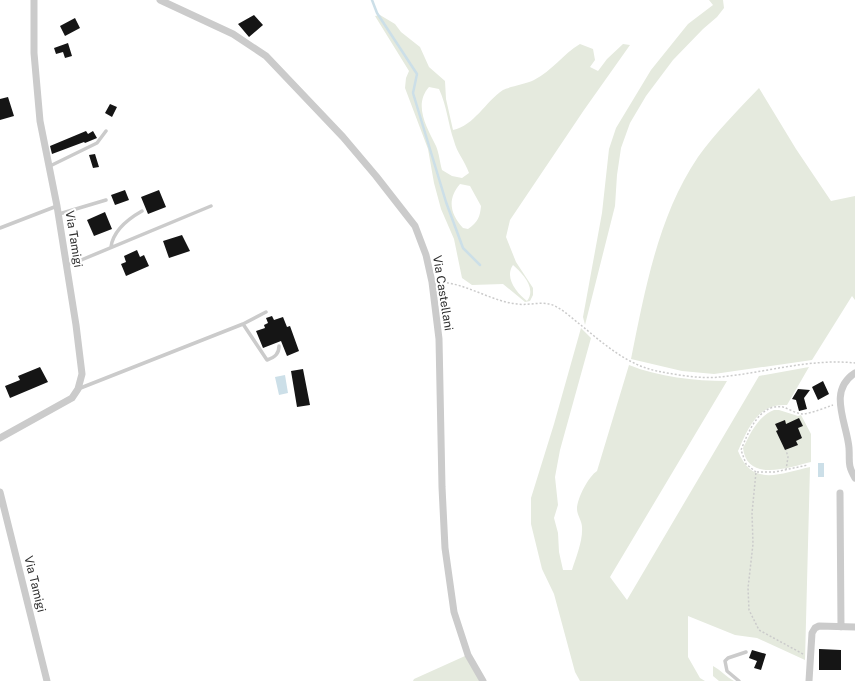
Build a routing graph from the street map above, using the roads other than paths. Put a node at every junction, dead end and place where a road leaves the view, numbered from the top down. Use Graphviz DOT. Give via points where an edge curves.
graph roads {
  1 [pos="34,0"];
  2 [pos="160,0"];
  3 [pos="106,131"];
  4 [pos="50,166"];
  5 [pos="106,200"];
  6 [pos="57,206"];
  7 [pos="211,206"];
  8 [pos="142,211"];
  9 [pos="58,214"];
  10 [pos="0,228"];
  11 [pos="111,247"];
  12 [pos="66,264"];
  13 [pos="266,312"];
  14 [pos="243,324"];
  15 [pos="279,346"];
  16 [pos="855,373"];
  17 [pos="78,389"];
  18 [pos="0,438"];
  19 [pos="855,478"];
  20 [pos="0,492"];
  21 [pos="840,493"];
  22 [pos="841,627"];
  23 [pos="855,627"];
  24 [pos="746,652"];
  25 [pos="47,681"];
  26 [pos="483,681"];
  27 [pos="739,681"];
  28 [pos="809,681"];
  1 -- 4 [label="street, Via Tamigi" via="36,88"];
  2 -- 26 [label="street, Via Castellani" via="244,41 266,56 376,176 415,226 426,255 432,282 439,339 445,548 454,612 468,655"];
  3 -- 4 [label="lane" via="97,143"];
  4 -- 6 [label="street, Via Tamigi"];
  5 -- 9 [label="lane"];
  6 -- 9 [label="street, Via Tamigi"];
  6 -- 10 [label="lane"];
  7 -- 11 [label="lane"];
  8 -- 11 [label="lane" via="130,218 119,230"];
  9 -- 12 [label="street, Via Tamigi"];
  11 -- 12 [label="lane"];
  12 -- 17 [label="street, Via Tamigi" via="82,367"];
  13 -- 14 [label="lane"];
  14 -- 15 [label="lane" via="267,360 275,356"];
  14 -- 17 [label="lane"];
  16 -- 19 [label="street" via="843,386 840,402 849,448 848,466"];
  17 -- 18 [label="street" via="72,398"];
  20 -- 25 [label="street, Via Tamigi"];
  21 -- 22 [label="street"];
  22 -- 23 [label="street"];
  22 -- 28 [label="street" via="819,626 812,633"];
  24 -- 27 [label="lane" via="725,661 727,671"];
}
